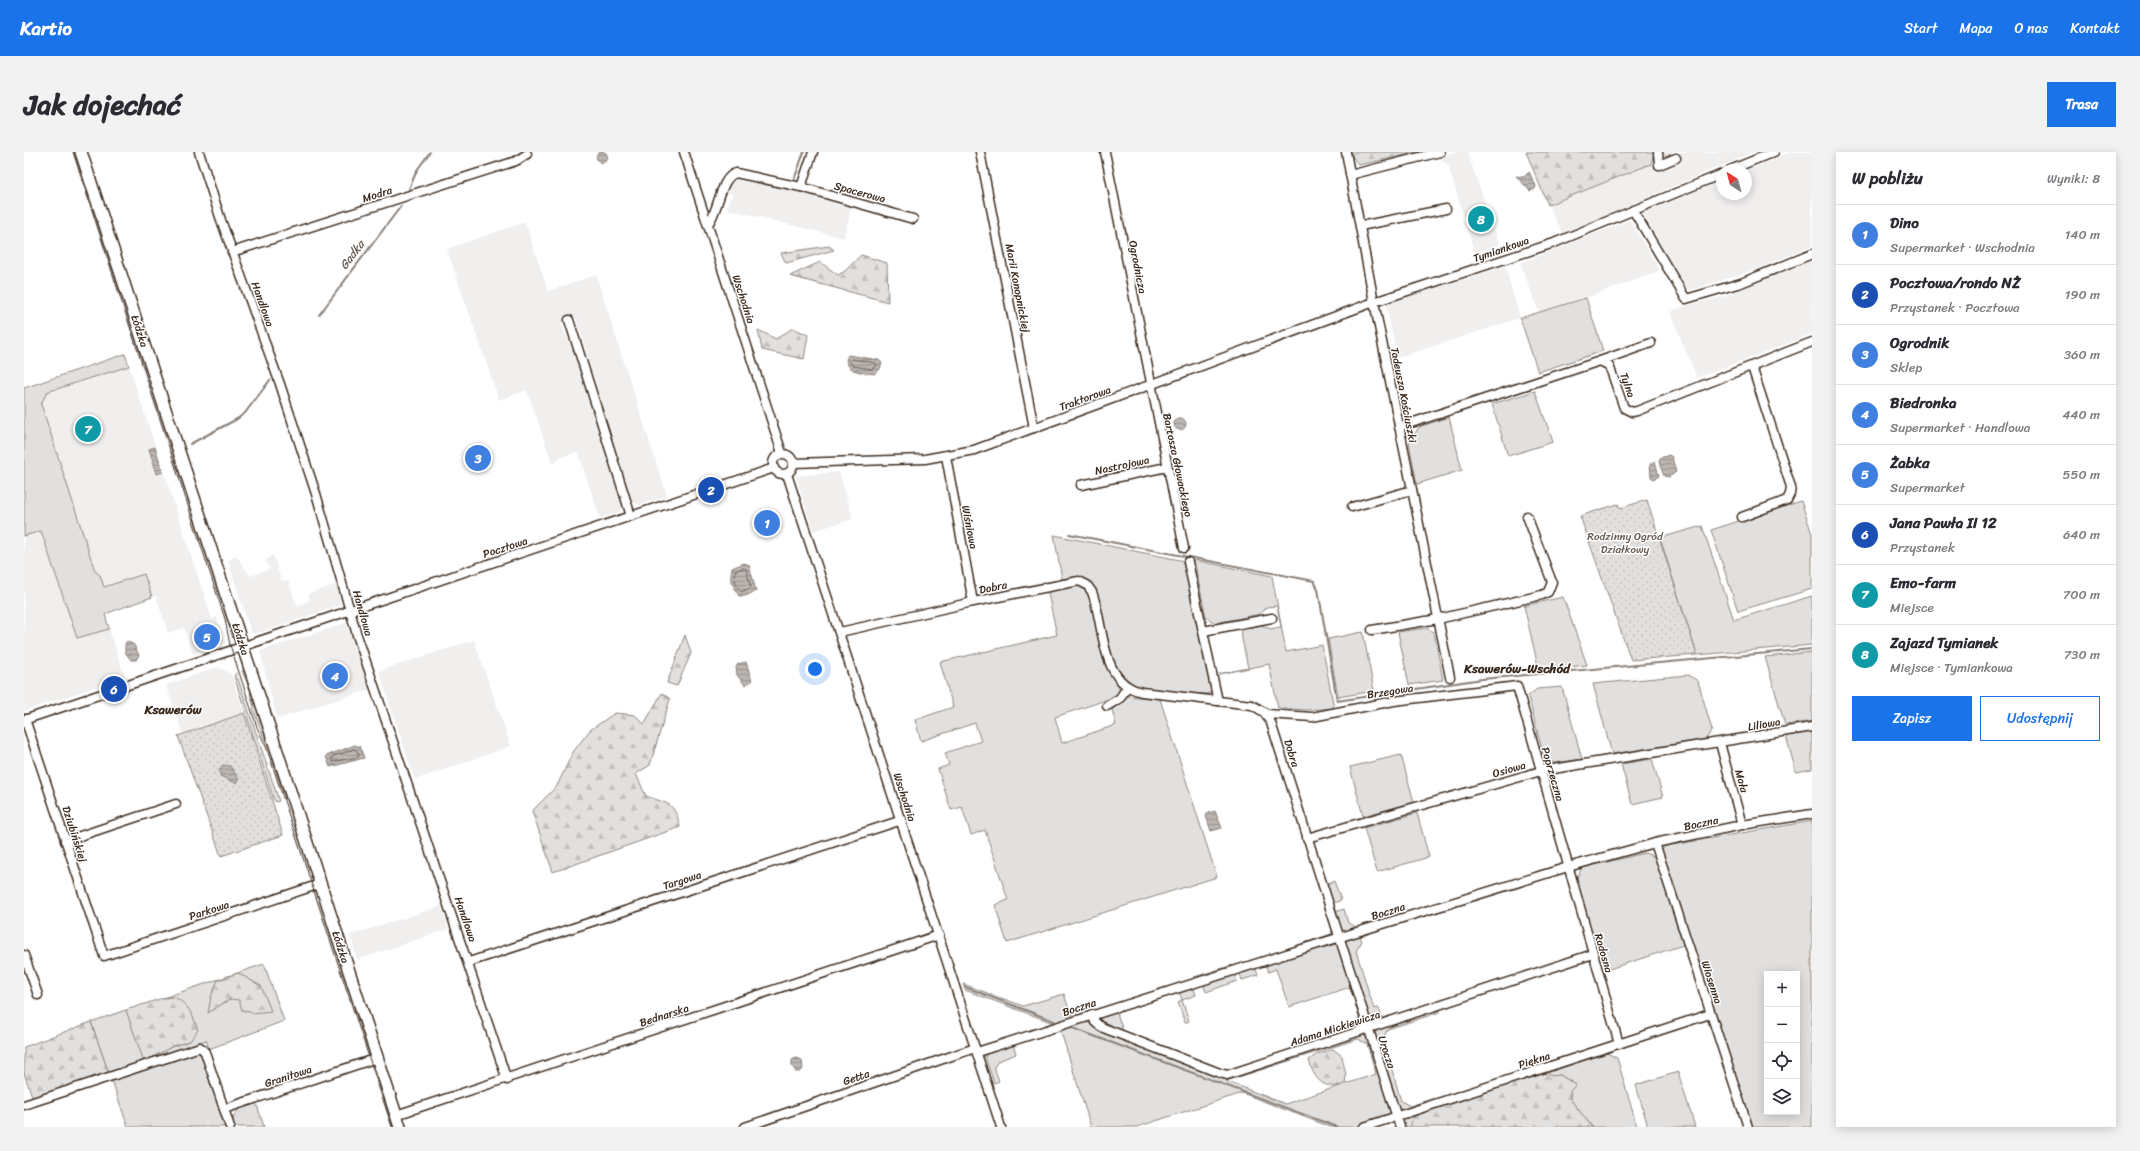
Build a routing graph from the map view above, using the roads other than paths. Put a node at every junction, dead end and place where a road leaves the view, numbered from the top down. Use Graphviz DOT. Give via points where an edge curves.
graph roads {
  1 [pos="81,152"];
  2 [pos="199,152"];
  3 [pos="684,152"];
  4 [pos="813,152"];
  5 [pos="980,152"];
  6 [pos="1105,152"];
  7 [pos="1346,152"];
  8 [pos="1440,152"];
  9 [pos="1658,152"];
  10 [pos="1774,152"];
  11 [pos="527,154"];
  12 [pos="1676,158"];
  13 [pos="1745,164"];
  14 [pos="1350,175"];
  15 [pos="1716,176"];
  16 [pos="801,187"];
  17 [pos="1446,209"];
  18 [pos="1633,210"];
  19 [pos="914,218"];
  20 [pos="708,224"];
  21 [pos="1360,226"];
  22 [pos="232,252"];
  23 [pos="1812,254"];
  24 [pos="1374,302"];
  25 [pos="569,320"];
  26 [pos="1812,342"];
  27 [pos="1651,343"];
  28 [pos="1600,361"];
  29 [pos="1752,367"];
  30 [pos="1150,386"];
  31 [pos="1399,427"];
  32 [pos="1034,428"];
  33 [pos="782,453"];
  34 [pos="946,456"];
  35 [pos="793,463"];
  36 [pos="1167,467"];
  37 [pos="774,468"];
  38 [pos="787,474"];
  39 [pos="1081,485"];
  40 [pos="1412,490"];
  41 [pos="1352,507"];
  42 [pos="632,516"];
  43 [pos="1527,516"];
  44 [pos="1742,517"];
  45 [pos="1184,548"];
  46 [pos="1188,562"];
  47 [pos="973,602"];
  48 [pos="350,610"];
  49 [pos="1272,618"];
  50 [pos="1438,620"];
  51 [pos="1372,630"];
  52 [pos="1204,631"];
  53 [pos="840,632"];
  54 [pos="243,646"];
  55 [pos="1450,677"];
  56 [pos="1127,686"];
  57 [pos="1517,686"];
  58 [pos="1218,701"];
  59 [pos="1107,706"];
  60 [pos="1266,714"];
  61 [pos="25,720"];
  62 [pos="1812,727"];
  63 [pos="1720,743"];
  64 [pos="1541,772"];
  65 [pos="176,804"];
  66 [pos="1812,814"];
  67 [pos="902,820"];
  68 [pos="1742,825"];
  69 [pos="1307,838"];
  70 [pos="65,841"];
  71 [pos="1655,843"];
  72 [pos="1568,867"];
  73 [pos="320,884"];
  74 [pos="939,935"];
  75 [pos="1339,937"];
  76 [pos="1594,954"];
  77 [pos="104,956"];
  78 [pos="25,957"];
  79 [pos="469,962"];
  80 [pos="38,995"];
  81 [pos="1092,1014"];
  82 [pos="1710,1014"];
  83 [pos="1368,1029"];
  84 [pos="1619,1044"];
  85 [pos="976,1050"];
  86 [pos="377,1058"];
  87 [pos="507,1080"];
  88 [pos="24,1105"];
  89 [pos="224,1109"];
  90 [pos="396,1115"];
  91 [pos="1396,1116"];
  92 [pos="230,1127"];
  93 [pos="400,1127"];
  94 [pos="745,1127"];
  95 [pos="1001,1127"];
  96 [pos="1364,1127"];
  97 [pos="1400,1127"];
  98 [pos="1748,1127"];
  1 -- 54 [label="main road, Łódzka"];
  2 -- 22 [label="street, Handlowa"];
  3 -- 20 [label="street, Wschodnia"];
  4 -- 16 [label="street"];
  5 -- 32 [label="street, Marii Konopnickiej"];
  6 -- 30 [label="street, Ogrodnicza"];
  7 -- 14 [label="street, Tadeusza Kościuszki"];
  8 -- 14 [label="street"];
  9 -- 12 [label="street" via="1659,165"];
  10 -- 13 [label="street"];
  11 -- 22 [label="street, Modra" via="516,161"];
  14 -- 21 [label="street, Tadeusza Kościuszki"];
  15 -- 18 [label="street, Tymiankowa"];
  16 -- 19 [label="street, Spacerowa"];
  16 -- 20 [label="street, Spacerowa" via="740,173 732,174 726,179 714,215"];
  17 -- 21 [label="street"];
  18 -- 23 [label="street" via="1686,300 1741,283"];
  18 -- 24 [label="street, Tymiankowa" via="1554,243"];
  20 -- 33 [label="street, Wschodnia"];
  21 -- 24 [label="street, Tadeusza Kościuszki"];
  22 -- 48 [label="street, Handlowa" via="280,384"];
  24 -- 30 [label="street, Traktorowa"];
  24 -- 31 [label="street, Tadeusza Kościuszki"];
  25 -- 42 [label="street"];
  26 -- 29 [label="street, Tylna"];
  27 -- 28 [label="street"];
  28 -- 29 [label="street, Tylna" via="1608,365 1623,406 1632,412"];
  28 -- 31 [label="street"];
  29 -- 44 [label="street" via="1791,487 1787,500"];
  30 -- 32 [label="street, Traktorowa"];
  30 -- 36 [label="street, Bartosza Głowackiego"];
  31 -- 40 [label="street, Tadeusza Kościuszki"];
  32 -- 34 [label="street, Traktorowa" via="974,450"];
  33 -- 35 [label="street" via="789,456"];
  33 -- 37 [label="street" via="774,460"];
  34 -- 35 [label="street, Traktorowa"];
  34 -- 47 [label="street, Wiśniowa"];
  35 -- 38 [label="street" via="792,470"];
  36 -- 39 [label="street, Nastrojowa"];
  36 -- 45 [label="street, Bartosza Głowackiego"];
  37 -- 38 [label="street" via="779,474"];
  37 -- 42 [label="street, Pocztowa"];
  38 -- 53 [label="street, Wschodnia"];
  40 -- 41 [label="street"];
  40 -- 50 [label="street, Tadeusza Kościuszki"];
  42 -- 48 [label="street, Pocztowa"];
  43 -- 50 [label="street" via="1552,582 1549,591 1542,595"];
  46 -- 52 [label="street"];
  47 -- 53 [label="street, Dobra"];
  47 -- 56 [label="street, Dobra" via="1074,581 1084,583 1096,602 1111,667 1119,680"];
  48 -- 54 [label="street, Pocztowa"];
  48 -- 79 [label="street, Handlowa"];
  49 -- 52 [label="street"];
  50 -- 51 [label="street"];
  50 -- 55 [label="street, Tadeusza Kościuszki"];
  52 -- 58 [label="street"];
  53 -- 67 [label="street, Wschodnia"];
  54 -- 61 [label="street, Pocztowa"];
  54 -- 73 [label="main road, Łódzka"];
  56 -- 58 [label="street, Dobra" via="1142,692"];
  56 -- 59 [label="street" via="1120,698"];
  57 -- 60 [label="street, Brzegowa" via="1394,701 1312,717"];
  57 -- 64 [label="street, Poprzeczna"];
  58 -- 60 [label="street, Dobra" via="1252,705"];
  60 -- 69 [label="street, Dobra"];
  61 -- 70 [label="street, Dziubińskiej"];
  62 -- 63 [label="street, Liliowa"];
  63 -- 64 [label="street, Osiowa"];
  63 -- 68 [label="street, Mała"];
  64 -- 69 [label="street, Osiowa"];
  64 -- 72 [label="street, Poprzeczna"];
  65 -- 70 [label="street"];
  66 -- 68 [label="street, Boczna"];
  67 -- 74 [label="street, Wschodnia"];
  67 -- 79 [label="street, Targowa"];
  68 -- 71 [label="street, Boczna"];
  69 -- 75 [label="street, Dobra"];
  70 -- 77 [label="street, Dziubińskiej"];
  71 -- 72 [label="street, Boczna"];
  71 -- 82 [label="street, Wiosenna"];
  72 -- 75 [label="street, Boczna"];
  72 -- 76 [label="street, Radosna"];
  73 -- 77 [label="street, Parkowa"];
  73 -- 86 [label="main road, Łódzka"];
  74 -- 85 [label="street, Wschodnia"];
  74 -- 87 [label="street, Bednarska"];
  75 -- 81 [label="street, Boczna"];
  75 -- 83 [label="street, Urocza"];
  76 -- 83 [label="street, Adama Mickiewicza"];
  76 -- 84 [label="street, Radosna"];
  78 -- 80 [label="street"];
  79 -- 87 [label="street, Handlowa"];
  81 -- 83 [label="street, Adama Mickiewicza" via="1095,1022 1101,1027 1225,1074"];
  81 -- 85 [label="street, Boczna"];
  82 -- 84 [label="street, Piękna"];
  82 -- 98 [label="street, Wiosenna"];
  83 -- 91 [label="street, Urocza"];
  84 -- 91 [label="street, Piękna"];
  85 -- 94 [label="street, Getta"];
  85 -- 95 [label="street, Wschodnia"];
  86 -- 89 [label="street, Granitowa"];
  86 -- 90 [label="main road, Łódzka"];
  87 -- 90 [label="street, Bednarska"];
  88 -- 89 [label="street" via="200,1047 205,1052"];
  89 -- 92 [label="street"];
  90 -- 93 [label="main road, Łódzka"];
  91 -- 96 [label="street, Piękna"];
  91 -- 97 [label="street, Urocza"];
}
